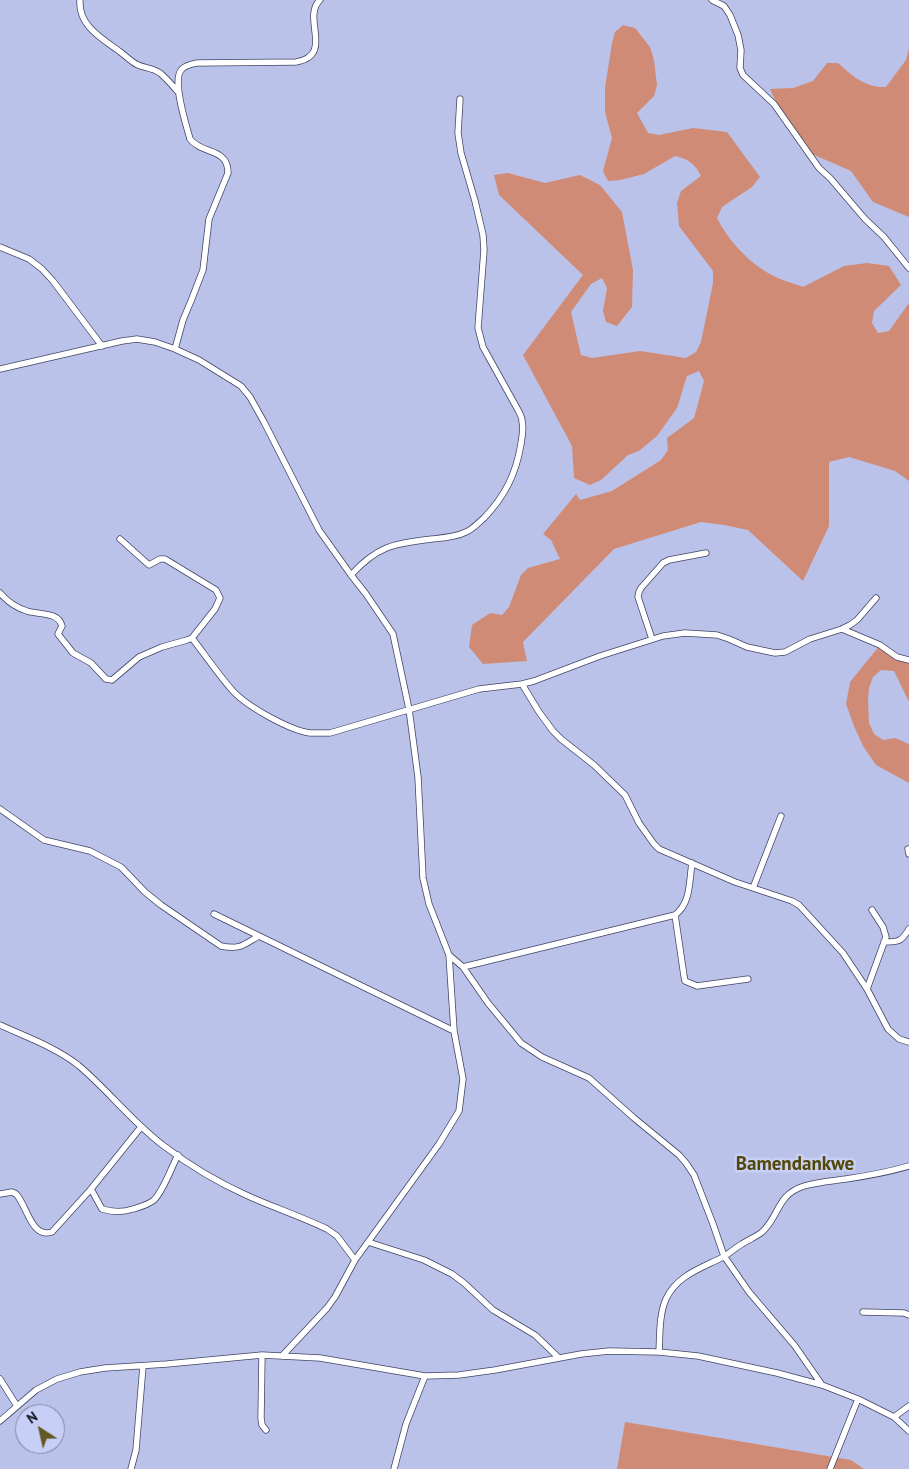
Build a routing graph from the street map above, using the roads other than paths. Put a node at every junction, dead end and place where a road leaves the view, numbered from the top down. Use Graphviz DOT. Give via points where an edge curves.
graph roads {
  1 [pos="80,0"];
  2 [pos="320,0"];
  3 [pos="712,0"];
  4 [pos="179,93"];
  5 [pos="460,99"];
  6 [pos="0,247"];
  7 [pos="909,268"];
  8 [pos="102,346"];
  9 [pos="175,349"];
  10 [pos="0,369"];
  11 [pos="120,539"];
  12 [pos="706,553"];
  13 [pos="351,575"];
  14 [pos="0,593"];
  15 [pos="876,598"];
  16 [pos="842,629"];
  17 [pos="192,638"];
  18 [pos="652,639"];
  19 [pos="909,660"];
  20 [pos="522,684"];
  21 [pos="409,709"];
  22 [pos="0,809"];
  23 [pos="781,816"];
  24 [pos="692,863"];
  25 [pos="753,888"];
  26 [pos="872,910"];
  27 [pos="214,914"];
  28 [pos="675,915"];
  29 [pos="909,929"];
  30 [pos="259,936"];
  31 [pos="884,942"];
  32 [pos="449,955"];
  33 [pos="463,968"];
  34 [pos="748,979"];
  35 [pos="867,989"];
  36 [pos="0,1025"];
  37 [pos="454,1031"];
  38 [pos="909,1042"];
  39 [pos="140,1126"];
  40 [pos="178,1155"];
  41 [pos="909,1166"];
  42 [pos="91,1189"];
  43 [pos="0,1194"];
  44 [pos="368,1242"];
  45 [pos="724,1256"];
  46 [pos="355,1260"];
  47 [pos="863,1312"];
  48 [pos="909,1315"];
  49 [pos="659,1352"];
  50 [pos="262,1355"];
  51 [pos="282,1356"];
  52 [pos="558,1358"];
  53 [pos="143,1366"];
  54 [pos="425,1376"];
  55 [pos="0,1378"];
  56 [pos="822,1385"];
  57 [pos="858,1399"];
  58 [pos="16,1404"];
  59 [pos="19,1404"];
  60 [pos="909,1406"];
  61 [pos="15,1408"];
  62 [pos="894,1416"];
  63 [pos="0,1421"];
  64 [pos="266,1430"];
  65 [pos="909,1431"];
  66 [pos="132,1469"];
  67 [pos="394,1469"];
  68 [pos="830,1469"];
  1 -- 4 [label="street" via="88,26 136,64 154,69"];
  2 -- 4 [label="street" via="313,11 315,50 304,60 197,63 181,69"];
  3 -- 7 [label="street" via="724,6 730,15 738,35 743,76 774,104 819,168"];
  4 -- 9 [label="street" via="190,139 224,159 228,166 226,180 209,219 203,270 182,320"];
  5 -- 13 [label="street" via="458,133 461,153 483,235 478,328 483,347 523,421 518,462 510,482 494,506 474,527 448,538 385,548 365,560"];
  6 -- 8 [label="street" via="29,259 42,269"];
  8 -- 9 [label="street" via="137,339"];
  8 -- 10 [label="street"];
  9 -- 13 [label="street" via="232,380 250,397 319,530"];
  11 -- 17 [label="street" via="149,565 160,559 170,561 219,594 215,609"];
  12 -- 18 [label="street" via="663,563 641,588 638,597"];
  13 -- 21 [label="street" via="393,634"];
  14 -- 17 [label="street" via="13,605 28,612 48,614 60,622 59,636 73,653 92,664 107,680 112,680 139,657"];
  15 -- 16 [label="street" via="858,620"];
  16 -- 18 [label="street" via="780,653 747,647 717,635 685,633"];
  16 -- 19 [label="street"];
  17 -- 21 [label="street" via="233,691 253,708 295,729 330,733"];
  18 -- 20 [label="street"];
  20 -- 21 [label="street" via="479,689"];
  20 -- 24 [label="street" via="554,732 625,795 638,823 654,844 663,852"];
  21 -- 32 [label="street" via="418,777 423,878 427,898"];
  22 -- 30 [label="street" via="44,840 90,851 121,867 161,905 221,946 240,947"];
  23 -- 25 [label="street"];
  24 -- 25 [label="street"];
  24 -- 28 [label="street" via="687,899"];
  25 -- 35 [label="street" via="799,905 843,953"];
  26 -- 31 [label="street" via="885,930"];
  27 -- 30 [label="street"];
  28 -- 33 [label="street"];
  28 -- 34 [label="street" via="686,981 697,986"];
  29 -- 31 [label="street" via="901,940"];
  30 -- 37 [label="street"];
  31 -- 35 [label="street"];
  32 -- 33 [label="street"];
  32 -- 37 [label="street"];
  33 -- 45 [label="street" via="488,1004 522,1043 542,1057 589,1078 679,1155 694,1175"];
  35 -- 38 [label="street" via="888,1029 899,1039"];
  36 -- 39 [label="street" via="53,1049 76,1064"];
  37 -- 44 [label="street" via="463,1079 458,1111 439,1144"];
  39 -- 40 [label="street"];
  39 -- 42 [label="street"];
  40 -- 42 [label="street" via="160,1192 146,1205 128,1211 102,1209"];
  40 -- 46 [label="street" via="221,1183 327,1229 337,1236"];
  41 -- 45 [label="street" via="804,1186 791,1192 761,1233"];
  42 -- 43 [label="street" via="60,1225 47,1233 35,1226 16,1194"];
  44 -- 46 [label="street"];
  44 -- 52 [label="street" via="424,1260 452,1274 493,1310 536,1335"];
  45 -- 49 [label="street" via="700,1266 673,1288 662,1315"];
  45 -- 56 [label="street"];
  46 -- 51 [label="street" via="327,1308"];
  47 -- 48 [label="street"];
  49 -- 52 [label="street" via="609,1351"];
  49 -- 56 [label="street" via="698,1356"];
  50 -- 51 [label="street"];
  50 -- 53 [label="street"];
  50 -- 64 [label="street" via="261,1418"];
  51 -- 54 [label="street" via="320,1358"];
  52 -- 54 [label="street" via="458,1375"];
  53 -- 59 [label="street" via="105,1368 57,1379"];
  53 -- 66 [label="street"];
  54 -- 67 [label="street" via="406,1424"];
  55 -- 58 [label="street"];
  56 -- 57 [label="street"];
  57 -- 62 [label="street"];
  57 -- 68 [label="street"];
  60 -- 62 [label="street"];
  61 -- 63 [label="street"];
  62 -- 65 [label="street"];
}
